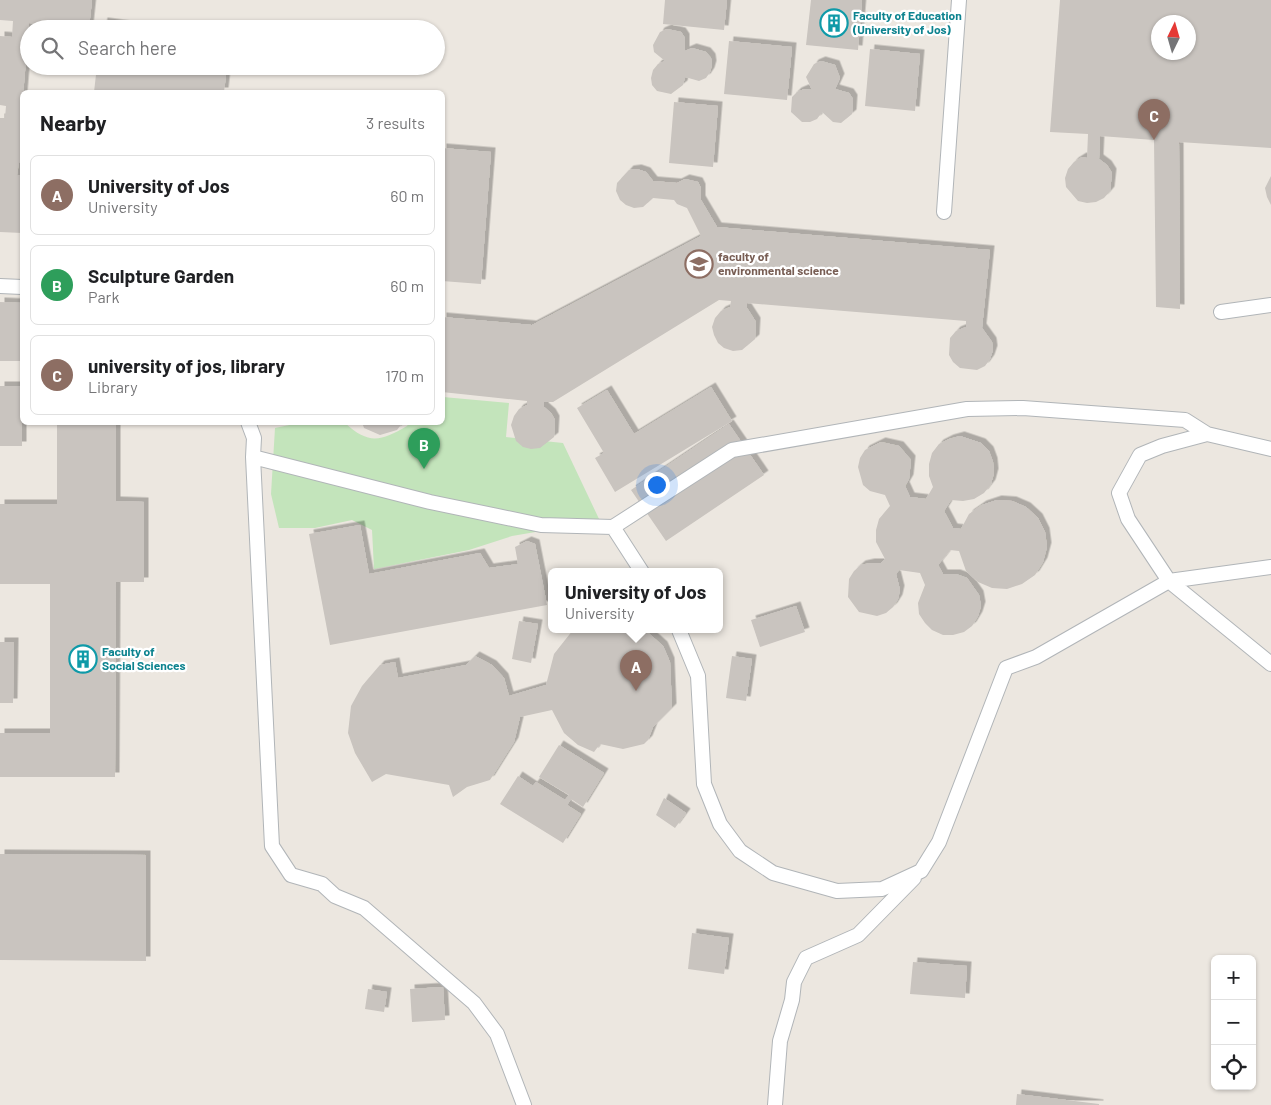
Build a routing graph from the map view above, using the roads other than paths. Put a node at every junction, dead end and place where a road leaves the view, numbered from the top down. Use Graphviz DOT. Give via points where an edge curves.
graph roads {
  1 [pos="959,0"];
  2 [pos="944,212"];
  3 [pos="0,286"];
  4 [pos="20,287"];
  5 [pos="1271,305"];
  6 [pos="1221,312"];
  7 [pos="249,425"];
  8 [pos="1206,434"];
  9 [pos="1271,449"];
  10 [pos="253,457"];
  11 [pos="613,527"];
  12 [pos="1271,567"];
  13 [pos="639,568"];
  14 [pos="1170,581"];
  15 [pos="680,633"];
  16 [pos="1271,664"];
  17 [pos="921,871"];
  18 [pos="524,1105"];
  19 [pos="776,1105"];
  1 -- 2 [label="lane"];
  3 -- 4 [label="lane"];
  5 -- 6 [label="lane"];
  7 -- 10 [label="lane" via="254,438"];
  8 -- 9 [label="lane"];
  8 -- 11 [label="lane" via="1185,420 1032,409 967,409 924,415 732,450"];
  8 -- 14 [label="lane" via="1140,455 1119,493 1128,519"];
  10 -- 11 [label="lane" via="430,502 541,525"];
  10 -- 18 [label="lane" via="272,846 291,875 322,884 334,896 364,908 474,1003 497,1034"];
  11 -- 13 [label="lane"];
  12 -- 14 [label="lane"];
  14 -- 16 [label="lane"];
  14 -- 17 [label="lane" via="1036,657 1006,668 939,842"];
  15 -- 17 [label="lane" via="698,676 704,784 720,824 740,851 773,873 837,891 882,889"];
  17 -- 19 [label="lane" via="858,935 806,958 794,982 780,1040"];
}
